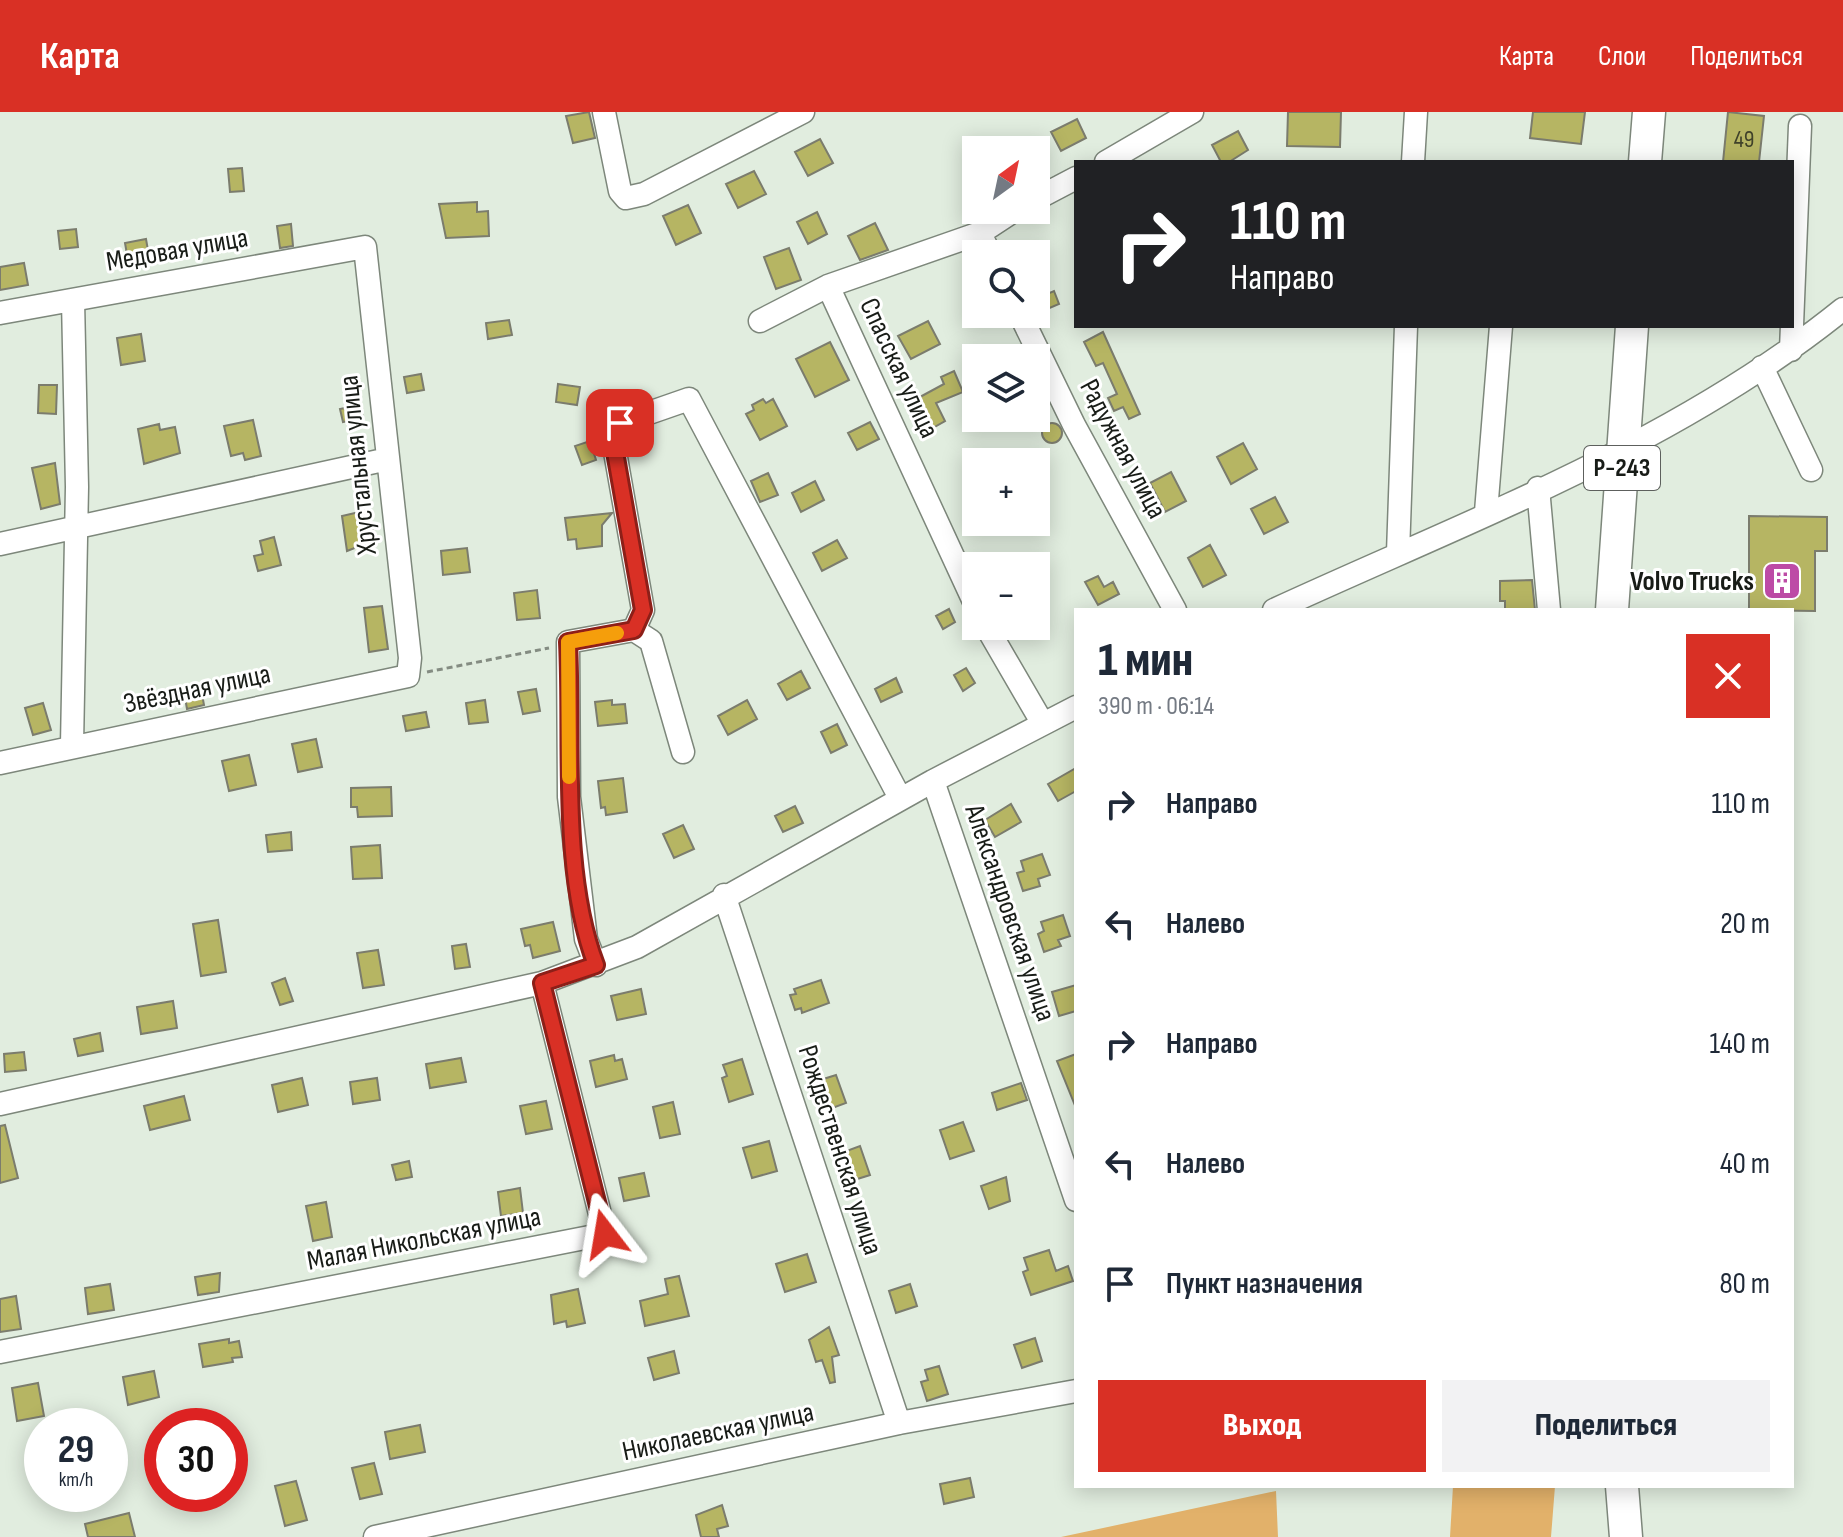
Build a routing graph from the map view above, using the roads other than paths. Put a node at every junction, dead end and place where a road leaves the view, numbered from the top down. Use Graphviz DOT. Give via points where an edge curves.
graph roads {
  1 [pos="604,112"];
  2 [pos="803,112"];
  3 [pos="1192,112"];
  4 [pos="1416,112"];
  5 [pos="1649,112"];
  6 [pos="1800,126"];
  7 [pos="1119,159"];
  8 [pos="1413,160"];
  9 [pos="1645,160"];
  10 [pos="1074,179"];
  11 [pos="1050,192"];
  12 [pos="994,224"];
  13 [pos="980,233"];
  14 [pos="983,240"];
  15 [pos="365,247"];
  16 [pos="1794,275"];
  17 [pos="828,286"];
  18 [pos="73,300"];
  19 [pos="0,313"];
  20 [pos="1840,316"];
  21 [pos="760,321"];
  22 [pos="1027,328"];
  23 [pos="1406,328"];
  24 [pos="1501,328"];
  25 [pos="1632,328"];
  26 [pos="1792,328"];
  27 [pos="1791,350"];
  28 [pos="1762,367"];
  29 [pos="1623,449"];
  30 [pos="388,459"];
  31 [pos="1811,470"];
  32 [pos="1538,488"];
  33 [pos="1486,512"];
  34 [pos="75,528"];
  35 [pos="0,544"];
  36 [pos="1398,553"];
  37 [pos="962,576"];
  38 [pos="1174,608"];
  39 [pos="1278,608"];
  40 [pos="1549,608"];
  41 [pos="1612,608"];
  42 [pos="634,630"];
  43 [pos="994,640"];
  44 [pos="408,676"];
  45 [pos="1074,708"];
  46 [pos="1043,724"];
  47 [pos="72,745"];
  48 [pos="683,752"];
  49 [pos="0,763"];
  50 [pos="933,781"];
  51 [pos="900,798"];
  52 [pos="724,895"];
  53 [pos="596,965"];
  54 [pos="542,983"];
  55 [pos="0,1104"];
  56 [pos="1074,1194"];
  57 [pos="0,1352"];
  58 [pos="1074,1391"];
  59 [pos="899,1423"];
  60 [pos="1622,1488"];
  61 [pos="375,1537"];
  62 [pos="1626,1537"];
  1 -- 2 [label="street" via="620,191 626,198 644,194"];
  3 -- 7 [label="street"];
  4 -- 8 [label="street"];
  5 -- 9 [label="highway"];
  6 -- 16 [label="street"];
  10 -- 11 [label="street"];
  12 -- 13 [label="street, Спасская улица"];
  13 -- 14 [label="street"];
  13 -- 17 [label="street, Спасская улица"];
  15 -- 18 [label="street, Медовая улица"];
  15 -- 30 [label="street, Хрустальная улица"];
  17 -- 21 [label="street, Спасская улица"];
  17 -- 37 [label="street, Спасская улица"];
  18 -- 19 [label="street, Медовая улица"];
  18 -- 34 [label="street"];
  20 -- 27 [label="street"];
  22 -- 38 [label="street, Радужная улица"];
  23 -- 36 [label="street"];
  24 -- 33 [label="street"];
  25 -- 29 [label="highway, Р-243"];
  26 -- 27 [label="street"];
  27 -- 28 [label="street"];
  28 -- 29 [label="street"];
  28 -- 31 [label="street"];
  29 -- 32 [label="street"];
  29 -- 41 [label="highway, Р-243"];
  30 -- 34 [label="street"];
  30 -- 44 [label="street, Хрустальная улица"];
  32 -- 33 [label="street"];
  32 -- 40 [label="street"];
  33 -- 36 [label="street"];
  34 -- 35 [label="street"];
  34 -- 47 [label="street"];
  36 -- 39 [label="street"];
  42 -- 48 [label="street" via="651,641"];
  42 -- 51 [label="street" via="643,610 612,435 620,423 689,399"];
  42 -- 53 [label="street" via="568,642 569,797 586,939"];
  43 -- 46 [label="street"];
  44 -- 47 [label="street, Звёздная улица"];
  45 -- 46 [label="street"];
  46 -- 50 [label="street"];
  47 -- 49 [label="street, Звёздная улица"];
  50 -- 51 [label="street"];
  50 -- 56 [label="street, Александровская улица"];
  51 -- 52 [label="street"];
  52 -- 53 [label="street"];
  52 -- 59 [label="street, Рождественская улица"];
  53 -- 54 [label="street"];
  54 -- 55 [label="street"];
  54 -- 57 [label="street, Малая Никольская улица" via="605,1234"];
  58 -- 59 [label="street, Николаевская улица"];
  59 -- 61 [label="street, Николаевская улица"];
  60 -- 62 [label="highway"];
}
